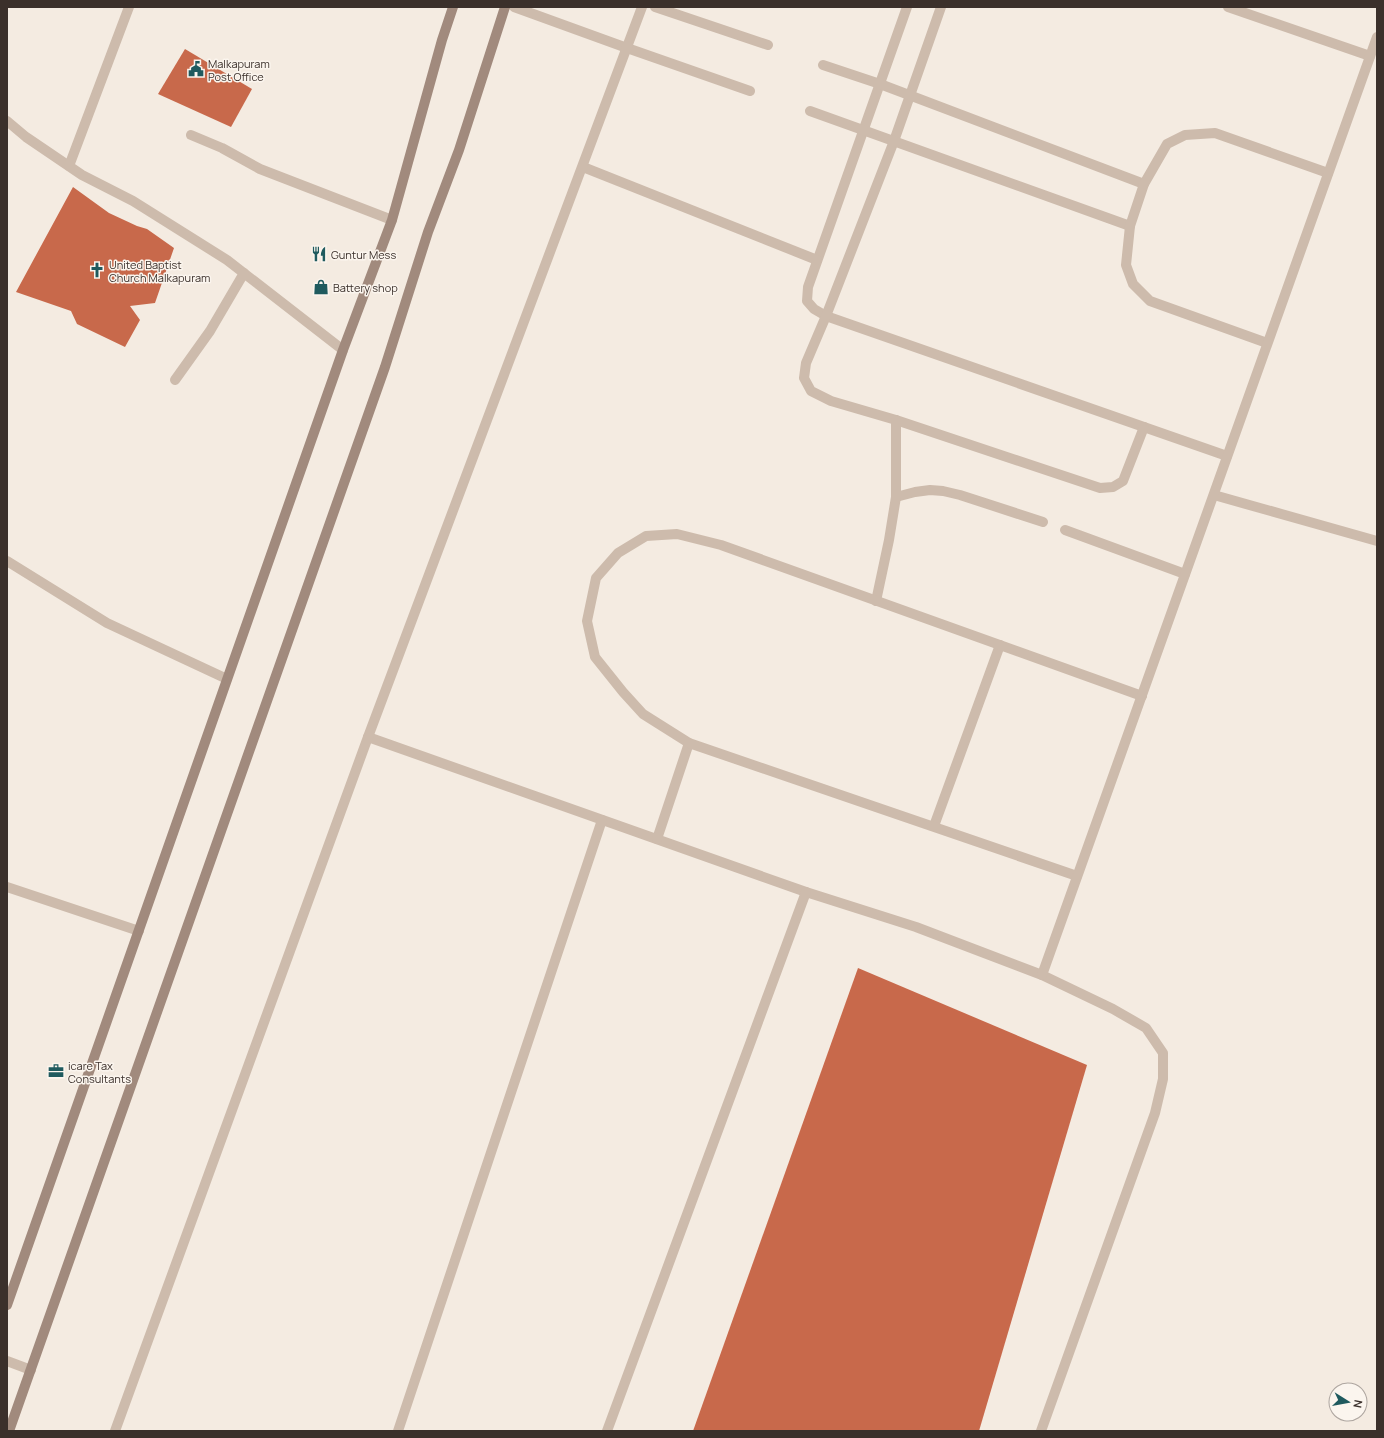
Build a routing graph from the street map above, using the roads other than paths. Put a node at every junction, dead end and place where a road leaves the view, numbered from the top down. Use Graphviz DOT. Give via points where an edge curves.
graph roads {
  1 [pos="129,7"];
  2 [pos="453,7"];
  3 [pos="505,7"];
  4 [pos="514,7"];
  5 [pos="642,7"];
  6 [pos="655,7"];
  7 [pos="907,7"];
  8 [pos="941,7"];
  9 [pos="1228,7"];
  10 [pos="1377,37"];
  11 [pos="768,45"];
  12 [pos="627,48"];
  13 [pos="1370,56"];
  14 [pos="823,65"];
  15 [pos="880,84"];
  16 [pos="750,91"];
  17 [pos="909,96"];
  18 [pos="810,111"];
  19 [pos="7,121"];
  20 [pos="864,129"];
  21 [pos="191,135"];
  22 [pos="894,141"];
  23 [pos="69,166"];
  24 [pos="583,167"];
  25 [pos="1328,173"];
  26 [pos="1144,184"];
  27 [pos="392,220"];
  28 [pos="1130,226"];
  29 [pos="817,260"];
  30 [pos="244,273"];
  31 [pos="826,316"];
  32 [pos="1267,343"];
  33 [pos="343,350"];
  34 [pos="175,380"];
  35 [pos="896,420"];
  36 [pos="1144,427"];
  37 [pos="1227,456"];
  38 [pos="1214,495"];
  39 [pos="896,497"];
  40 [pos="1043,522"];
  41 [pos="1065,530"];
  42 [pos="1377,541"];
  43 [pos="7,561"];
  44 [pos="1185,574"];
  45 [pos="876,600"];
  46 [pos="1000,645"];
  47 [pos="227,679"];
  48 [pos="1142,696"];
  49 [pos="368,737"];
  50 [pos="689,743"];
  51 [pos="602,820"];
  52 [pos="934,826"];
  53 [pos="656,839"];
  54 [pos="1077,876"];
  55 [pos="7,887"];
  56 [pos="806,892"];
  57 [pos="138,931"];
  58 [pos="1042,975"];
  59 [pos="7,1305"];
  60 [pos="7,1361"];
  61 [pos="31,1370"];
  62 [pos="9,1431"];
  63 [pos="115,1431"];
  64 [pos="398,1431"];
  65 [pos="607,1431"];
  66 [pos="1041,1431"];
  1 -- 23 [label="street"];
  2 -- 27 [label="main road"];
  3 -- 61 [label="main road" via="385,367"];
  4 -- 12 [label="street"];
  5 -- 12 [label="street"];
  6 -- 11 [label="street"];
  7 -- 15 [label="street"];
  8 -- 17 [label="street"];
  9 -- 13 [label="street"];
  10 -- 13 [label="street"];
  12 -- 16 [label="street"];
  12 -- 24 [label="street"];
  13 -- 25 [label="street"];
  14 -- 15 [label="street"];
  15 -- 17 [label="street"];
  15 -- 20 [label="street"];
  17 -- 22 [label="street"];
  17 -- 26 [label="street"];
  18 -- 20 [label="street"];
  19 -- 23 [label="street"];
  20 -- 22 [label="street"];
  20 -- 29 [label="street"];
  21 -- 27 [label="street" via="222,148 260,169"];
  22 -- 28 [label="street"];
  22 -- 31 [label="street"];
  23 -- 30 [label="street" via="133,201"];
  24 -- 29 [label="street"];
  24 -- 49 [label="street"];
  25 -- 26 [label="street" via="1215,133 1185,135 1167,144"];
  25 -- 32 [label="street"];
  26 -- 28 [label="street"];
  27 -- 33 [label="main road"];
  28 -- 32 [label="street" via="1126,265 1133,284 1150,301"];
  29 -- 31 [label="street" via="808,287 807,301"];
  30 -- 33 [label="street"];
  30 -- 34 [label="street" via="210,331"];
  31 -- 35 [label="street" via="806,363 804,378 811,391 831,401"];
  31 -- 36 [label="street"];
  32 -- 37 [label="street"];
  33 -- 47 [label="main road"];
  35 -- 36 [label="street" via="1100,488 1113,487 1123,481"];
  35 -- 39 [label="street"];
  36 -- 37 [label="street"];
  37 -- 38 [label="street"];
  38 -- 42 [label="street"];
  38 -- 44 [label="street"];
  39 -- 40 [label="street" via="922,491 943,491 960,494"];
  39 -- 45 [label="street"];
  41 -- 44 [label="street"];
  43 -- 47 [label="street" via="107,623"];
  44 -- 48 [label="street"];
  45 -- 46 [label="street"];
  45 -- 50 [label="street" via="720,545 677,534 646,536 618,553 596,578 586,621 595,657 643,714"];
  46 -- 48 [label="street"];
  46 -- 52 [label="street"];
  47 -- 57 [label="main road"];
  48 -- 54 [label="street"];
  49 -- 51 [label="street"];
  49 -- 63 [label="street"];
  50 -- 52 [label="street"];
  50 -- 53 [label="street"];
  51 -- 53 [label="street"];
  51 -- 64 [label="street"];
  52 -- 54 [label="street"];
  53 -- 56 [label="street"];
  54 -- 58 [label="street"];
  55 -- 57 [label="street"];
  56 -- 58 [label="street" via="916,927"];
  56 -- 65 [label="street"];
  57 -- 59 [label="main road"];
  58 -- 66 [label="street" via="1146,1028 1163,1053 1163,1079 1154,1113"];
  60 -- 61 [label="street"];
  61 -- 62 [label="main road"];
}
